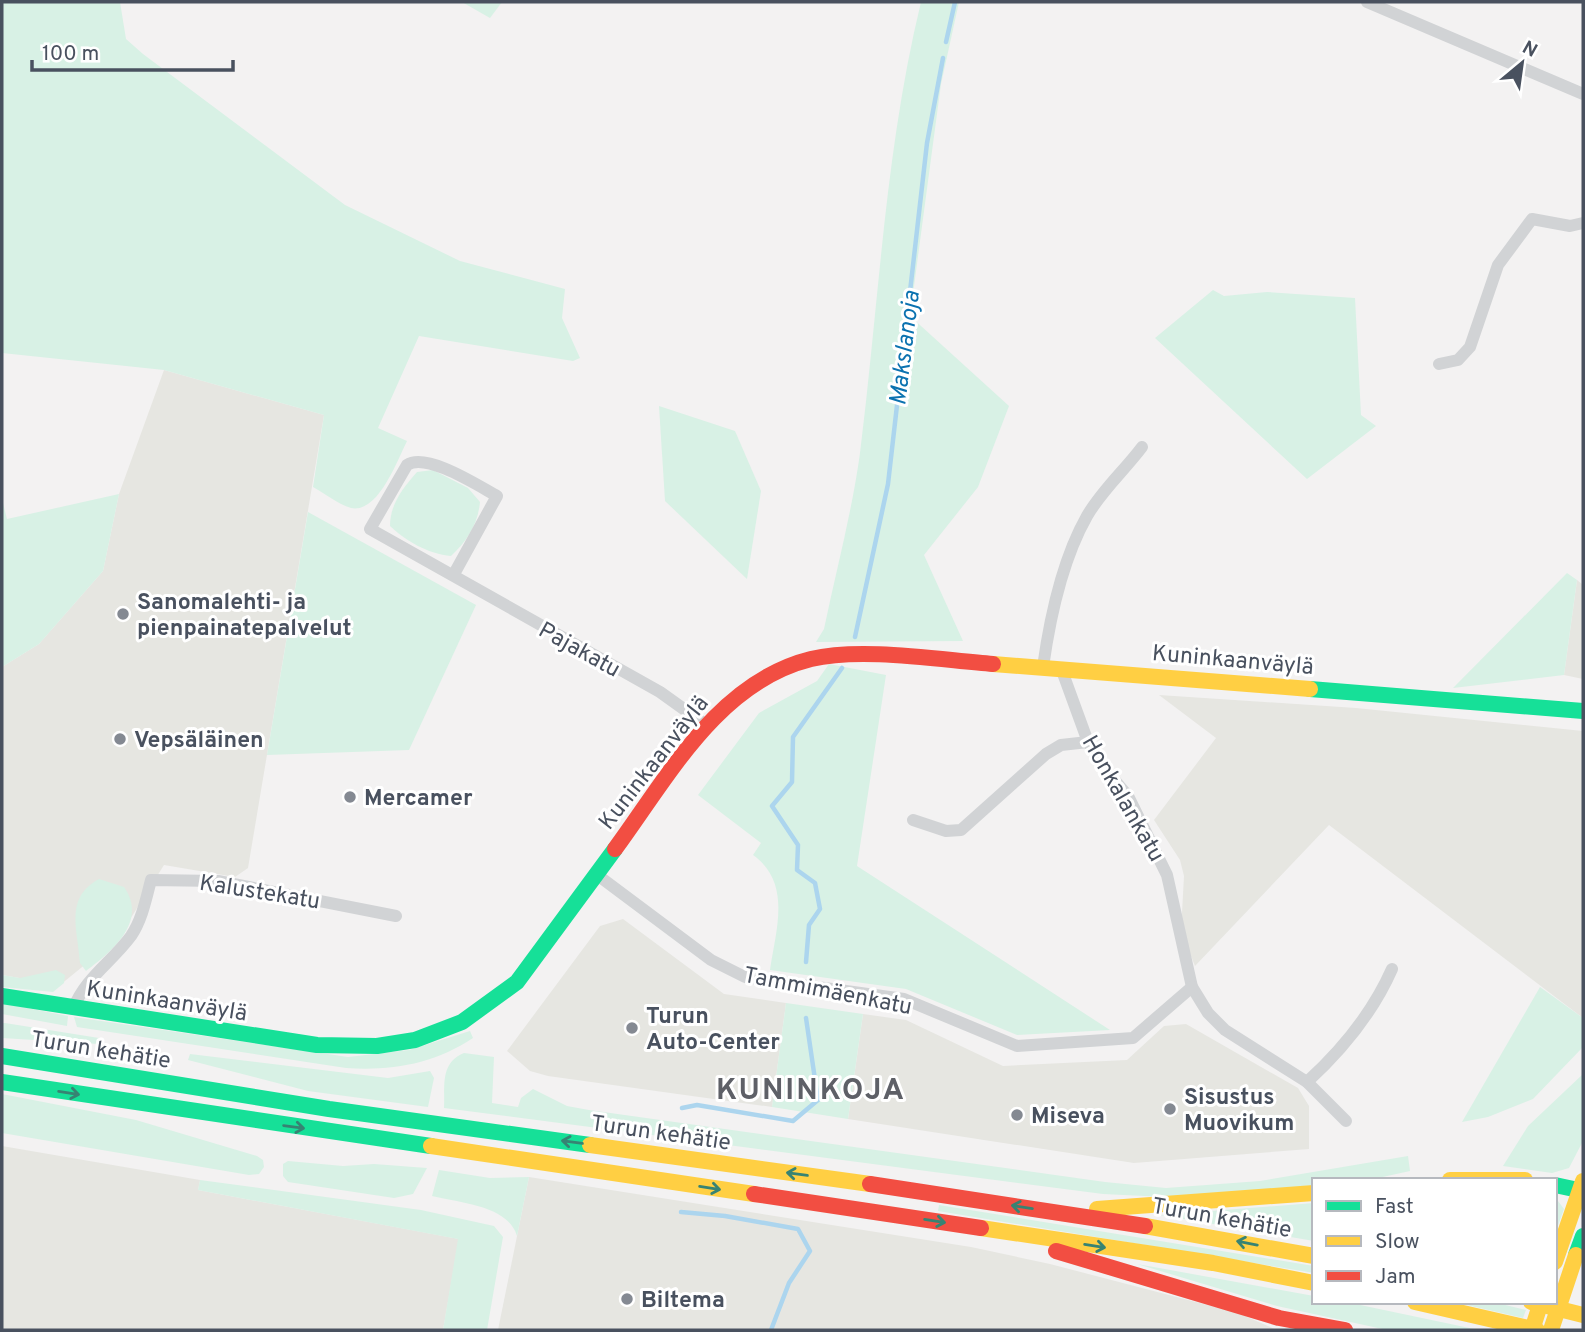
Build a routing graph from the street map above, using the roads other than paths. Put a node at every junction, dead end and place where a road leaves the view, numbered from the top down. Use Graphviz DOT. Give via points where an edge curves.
graph roads {
  1 [pos="1367,2"];
  2 [pos="1583,94"];
  3 [pos="1583,223"];
  4 [pos="1439,364"];
  5 [pos="1142,447"];
  6 [pos="454,574"];
  7 [pos="1042,667"];
  8 [pos="1061,668"];
  9 [pos="1583,711"];
  10 [pos="706,725"];
  11 [pos="1088,741"];
  12 [pos="913,820"];
  13 [pos="596,874"];
  14 [pos="396,916"];
  15 [pos="1392,969"];
  16 [pos="1192,987"];
  17 [pos="2,996"];
  18 [pos="73,1009"];
  19 [pos="2,1056"];
  20 [pos="2,1082"];
  21 [pos="1307,1082"];
  22 [pos="1346,1121"];
  23 [pos="1557,1185"];
  24 [pos="1582,1187"];
  25 [pos="1312,1194"];
  26 [pos="1053,1211"];
  27 [pos="979,1228"];
  28 [pos="1583,1236"];
  29 [pos="1312,1256"];
  30 [pos="1558,1256"];
  31 [pos="1312,1283"];
  32 [pos="1424,1304"];
  33 [pos="1539,1304"];
  34 [pos="1540,1304"];
  35 [pos="1583,1315"];
  36 [pos="1279,1318"];
  37 [pos="1298,1330"];
  38 [pos="1345,1330"];
  39 [pos="1532,1330"];
  40 [pos="1537,1330"];
  41 [pos="1551,1330"];
  1 -- 2 [label="street"];
  3 -- 4 [label="street" via="1570,226 1532,219 1497,265 1471,347 1458,360"];
  5 -- 7 [label="street" via="1102,493 1075,538"];
  6 -- 6 [label="street, Pajakatu" via="497,496 427,461 413,460 370,529"];
  6 -- 10 [label="street, Pajakatu" via="660,692"];
  7 -- 8 [label="main road, Kuninkaanväylä"];
  7 -- 10 [label="main road, Kuninkaanväylä" via="870,655 820,657 754,684"];
  8 -- 9 [label="main road, Kuninkaanväylä"];
  8 -- 11 [label="street, Honkalankatu"];
  10 -- 13 [label="main road, Kuninkaanväylä"];
  11 -- 12 [label="street" via="1061,745 1046,754 961,830 946,831"];
  11 -- 16 [label="street, Honkalankatu" via="1128,796 1167,875"];
  13 -- 16 [label="street, Tammimäenkatu" via="711,960 745,977 904,999 1017,1046 1133,1038"];
  13 -- 18 [label="main road, Kuninkaanväylä" via="517,982 468,1021 422,1038 344,1047"];
  14 -- 18 [label="street, Kalustekatu" via="218,881 151,880 139,923 81,989"];
  15 -- 21 [label="street" via="1378,999"];
  16 -- 21 [label="street, Honkalankatu" via="1225,1030"];
  17 -- 18 [label="main road, Kuninkaanväylä"];
  26 -- 19 [label="main road, Turun kehätie, one-way"];
  20 -- 27 [label="main road, Turun kehätie, one-way"];
  21 -- 22 [label="street, Honkalankatu"];
  23 -- 24 [label="main road"];
  24 -- 30 [label="main road"];
  25 -- 26 [label="main road"];
  29 -- 26 [label="main road, Turun kehätie, one-way"];
  27 -- 31 [label="main road, Turun kehätie, one-way"];
  27 -- 36 [label="main road"];
  28 -- 41 [label="main road, bridge"];
  32 -- 40 [label="main road"];
  33 -- 35 [label="main road"];
  34 -- 39 [label="main road, bridge"];
  36 -- 37 [label="main road"];
  36 -- 38 [label="main road"];
}
